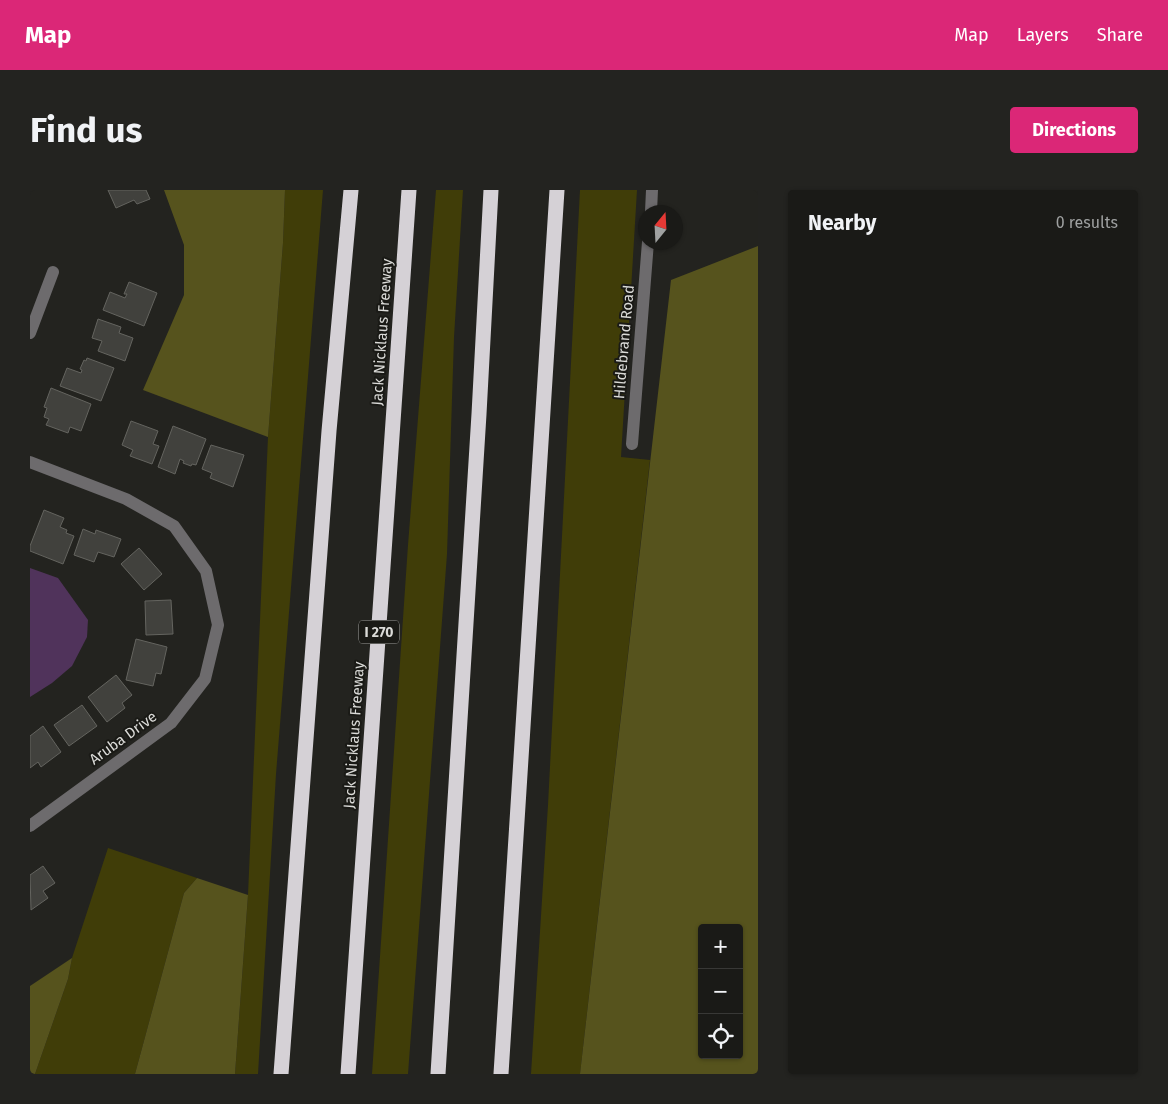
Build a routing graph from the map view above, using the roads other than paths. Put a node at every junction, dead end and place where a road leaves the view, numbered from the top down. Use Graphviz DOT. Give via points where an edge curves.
graph roads {
  1 [pos="350,190"];
  2 [pos="409,190"];
  3 [pos="491,190"];
  4 [pos="557,190"];
  5 [pos="652,190"];
  6 [pos="651,205"];
  7 [pos="647,250"];
  8 [pos="53,272"];
  9 [pos="30,333"];
  10 [pos="632,444"];
  11 [pos="30,462"];
  12 [pos="30,826"];
  13 [pos="281,1074"];
  14 [pos="348,1074"];
  15 [pos="438,1074"];
  16 [pos="501,1074"];
  1 -- 13 [label="highway"];
  2 -- 14 [label="highway, Jack Nicklaus Freeway / I 270"];
  3 -- 15 [label="highway"];
  4 -- 16 [label="highway"];
  5 -- 6 [label="street"];
  7 -- 10 [label="street, Hildebrand Road"];
  8 -- 9 [label="street"];
  11 -- 12 [label="street, Aruba Drive" via="126,499 174,526 206,571 218,625 205,679 171,723"];
}
